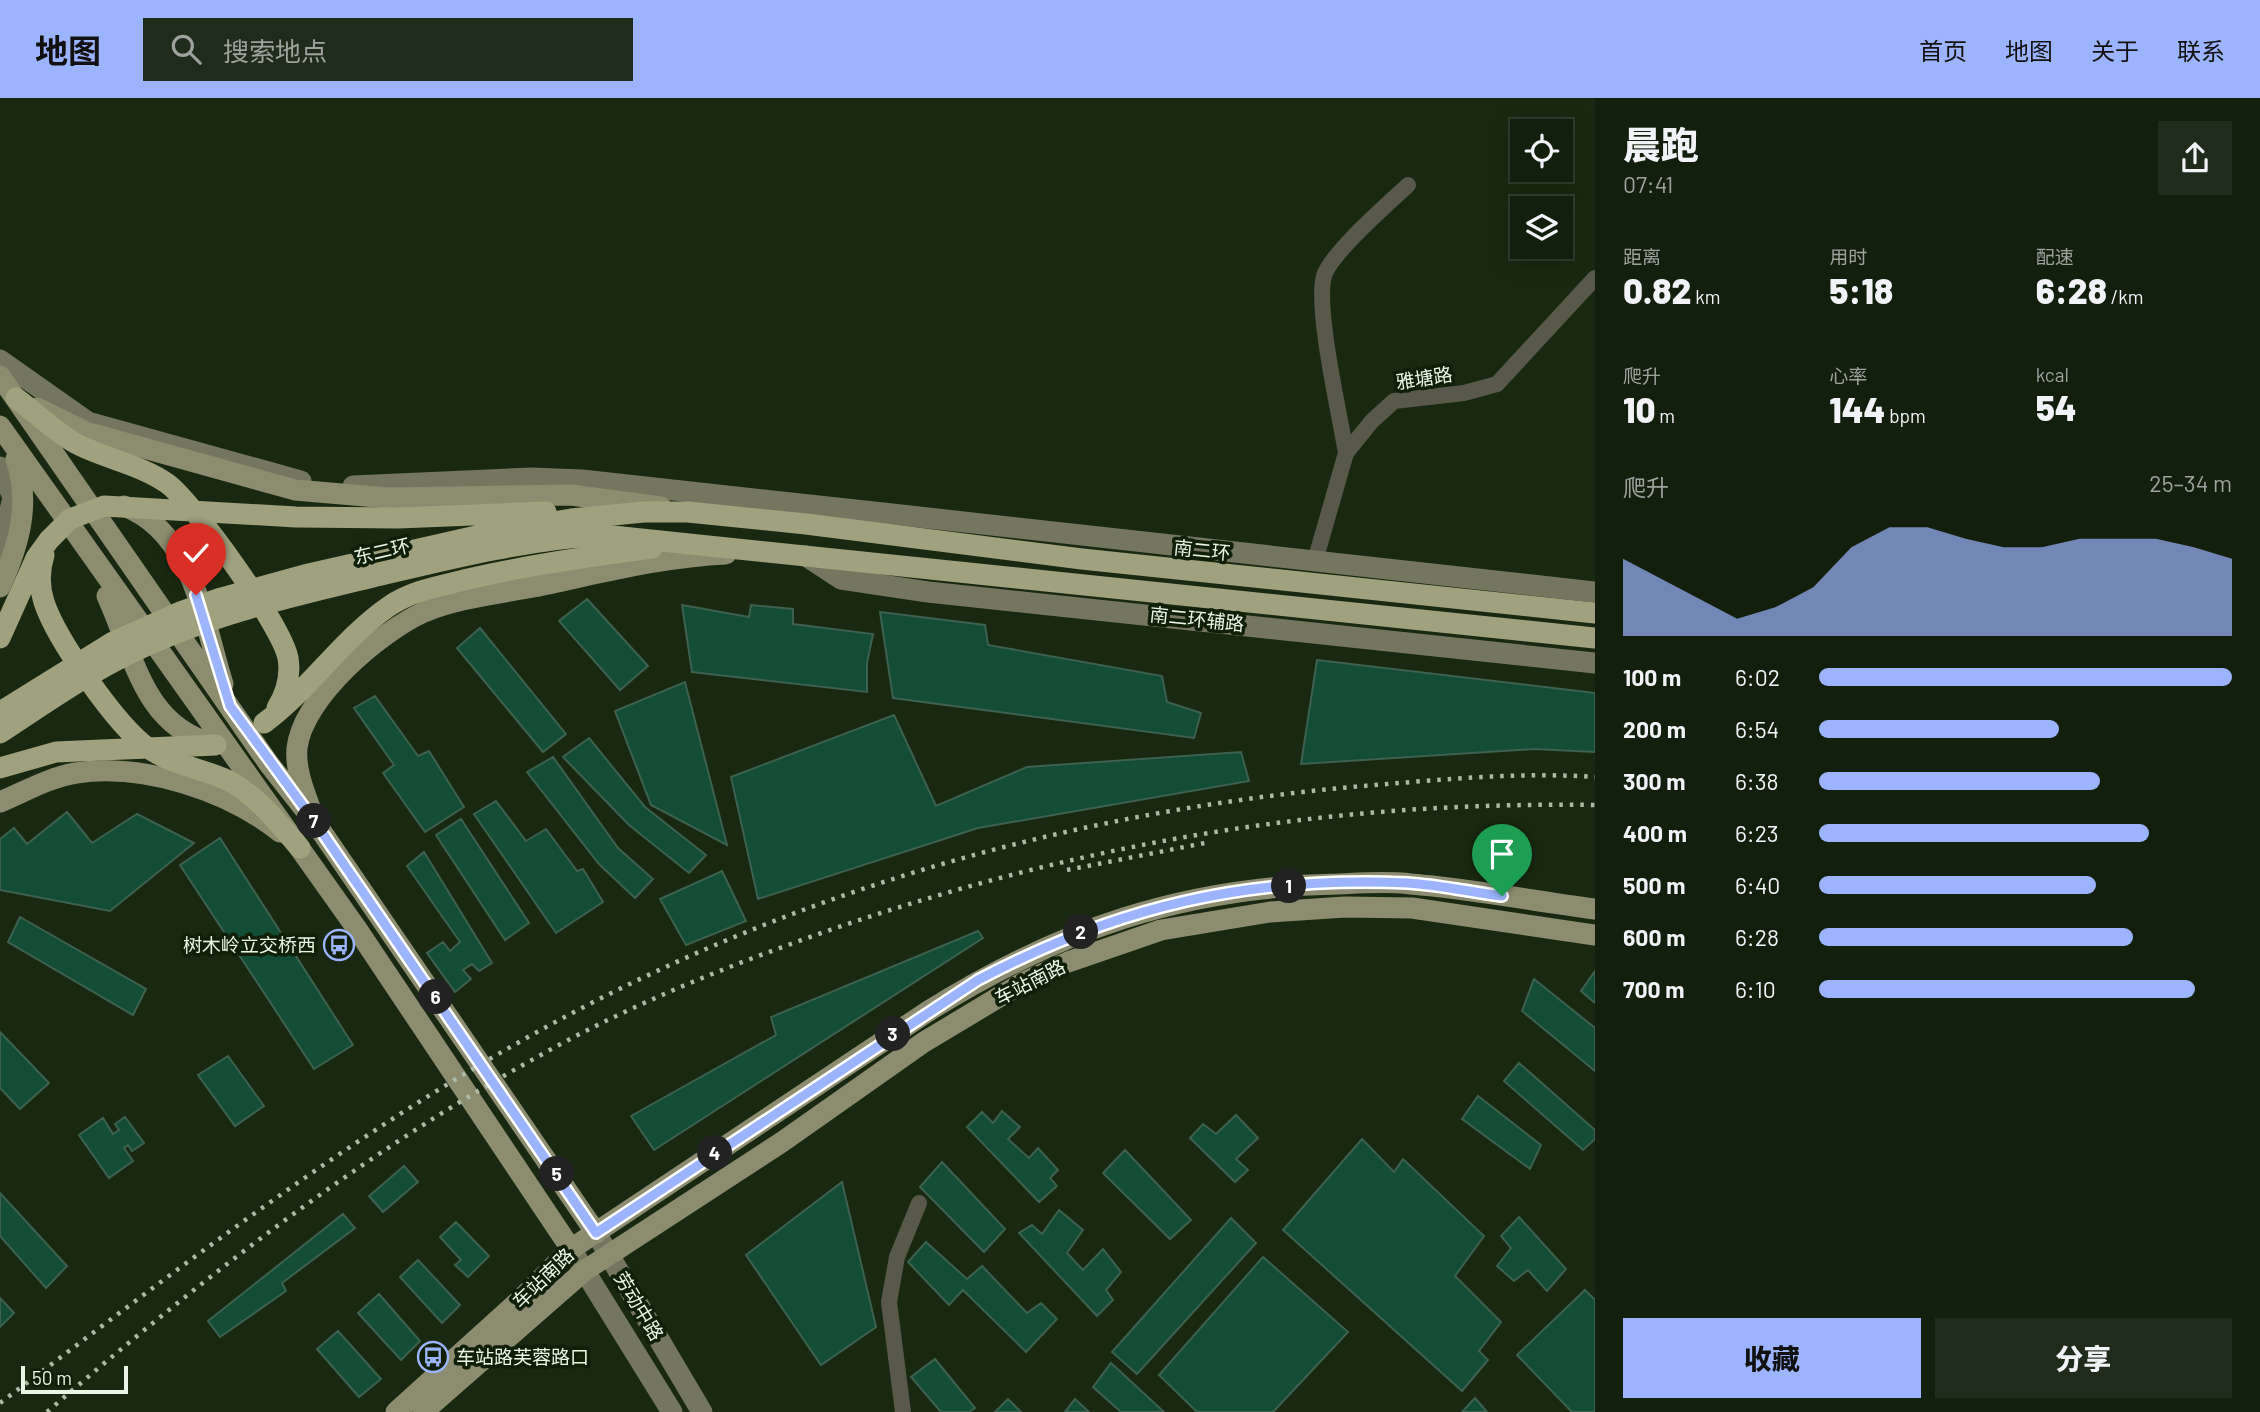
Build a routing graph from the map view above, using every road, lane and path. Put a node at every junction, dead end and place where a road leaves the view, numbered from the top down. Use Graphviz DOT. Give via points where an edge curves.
graph roads {
  1 [pos="1408,185"];
  2 [pos="1595,278"];
  3 [pos="0,360"];
  4 [pos="0,376"];
  5 [pos="16,398"];
  6 [pos="0,428"];
  7 [pos="0,439"];
  8 [pos="1346,453"];
  9 [pos="0,467"];
  10 [pos="13,497"];
  11 [pos="119,504"];
  12 [pos="688,512"];
  13 [pos="892,514"];
  14 [pos="604,516"];
  15 [pos="806,524"];
  16 [pos="49,540"];
  17 [pos="692,543"];
  18 [pos="762,551"];
  19 [pos="88,552"];
  20 [pos="0,554"];
  21 [pos="806,556"];
  22 [pos="1315,561"];
  23 [pos="0,587"];
  24 [pos="1595,592"];
  25 [pos="1595,613"];
  26 [pos="0,638"];
  27 [pos="1595,638"];
  28 [pos="1595,663"];
  29 [pos="230,706"];
  30 [pos="0,712"];
  31 [pos="0,733"];
  32 [pos="216,744"];
  33 [pos="0,768"];
  34 [pos="0,802"];
  35 [pos="317,825"];
  36 [pos="300,848"];
  37 [pos="1595,909"];
  38 [pos="1595,936"];
  39 [pos="919,1203"];
  40 [pos="596,1233"];
  41 [pos="571,1250"];
  42 [pos="609,1255"];
  43 [pos="584,1271"];
  44 [pos="396,1412"];
  45 [pos="423,1412"];
  46 [pos="672,1412"];
  47 [pos="702,1412"];
  48 [pos="903,1412"];
  1 -- 8 [label="street" via="1337,256 1324,276 1330,364"];
  2 -- 8 [label="street, 雅塘路" via="1497,384 1464,393 1394,401"];
  3 -- 13 [label="main road" via="88,422 304,482 374,487 531,478 582,480"];
  4 -- 5 [label="main road"];
  5 -- 12 [label="main road" via="86,432 295,490 341,496 571,495"];
  5 -- 17 [label="highway" via="77,444 167,484 215,539 281,637 288,657 284,696 264,723 374,617 413,594 551,561"];
  5 -- 29 [label="main road"];
  6 -- 19 [label="main road"];
  6 -- 23 [label="main road" via="24,485 21,529"];
  7 -- 10 [label="main road"];
  8 -- 22 [label="street, 雅塘路"];
  9 -- 10 [label="main road"];
  10 -- 20 [label="main road"];
  11 -- 14 [label="highway" via="296,517 546,512"];
  11 -- 16 [label="highway" via="84,511"];
  11 -- 29 [label="main road" via="151,520 176,546"];
  12 -- 14 [label="highway, 东二环"];
  12 -- 15 [label="highway, 东二环"];
  13 -- 15 [label="main road"];
  13 -- 22 [label="main road"];
  14 -- 30 [label="highway, 东二环" via="482,535 221,598 113,642"];
  15 -- 25 [label="highway, 南二环" via="1082,559"];
  16 -- 26 [label="highway" via="36,558"];
  16 -- 36 [label="highway" via="40,570 45,603 71,652 126,728 167,760 242,788"];
  17 -- 18 [label="highway, 东二环"];
  17 -- 31 [label="highway, 东二环" via="603,535 565,537 464,555 269,601 187,628 128,654"];
  18 -- 21 [label="highway, 东二环"];
  18 -- 35 [label="main road" via="646,563 426,612 379,640 311,712 297,747 298,769"];
  19 -- 32 [label="main road" via="148,693 169,722 186,735"];
  19 -- 36 [label="main road, 劳动中路"];
  21 -- 27 [label="highway"];
  21 -- 28 [label="main road, 南二环辅路" via="841,579 928,592"];
  22 -- 24 [label="main road"];
  29 -- 35 [label="main road"];
  32 -- 33 [label="highway" via="55,752"];
  34 -- 36 [label="main road" via="74,773 165,779 246,808"];
  35 -- 40 [label="main road, 劳动中路"];
  36 -- 41 [label="main road, 劳动中路"];
  37 -- 40 [label="main road, 车站南路" via="1410,883 1358,883 1253,889 1138,912 1060,940 978,980"];
  38 -- 42 [label="main road, 车站南路" via="1412,908 1345,907 1270,912 1161,930 1068,962 987,1003"];
  39 -- 48 [label="street" via="897,1257 889,1302"];
  40 -- 41 [label="main road, 车站南路"];
  40 -- 42 [label="main road, 劳动中路"];
  41 -- 43 [label="main road, 劳动中路"];
  41 -- 44 [label="main road, 车站南路"];
  42 -- 43 [label="main road, 车站南路"];
  42 -- 47 [label="main road, 劳动中路"];
  43 -- 45 [label="main road, 车站南路"];
  43 -- 46 [label="main road, 劳动中路"];
}
